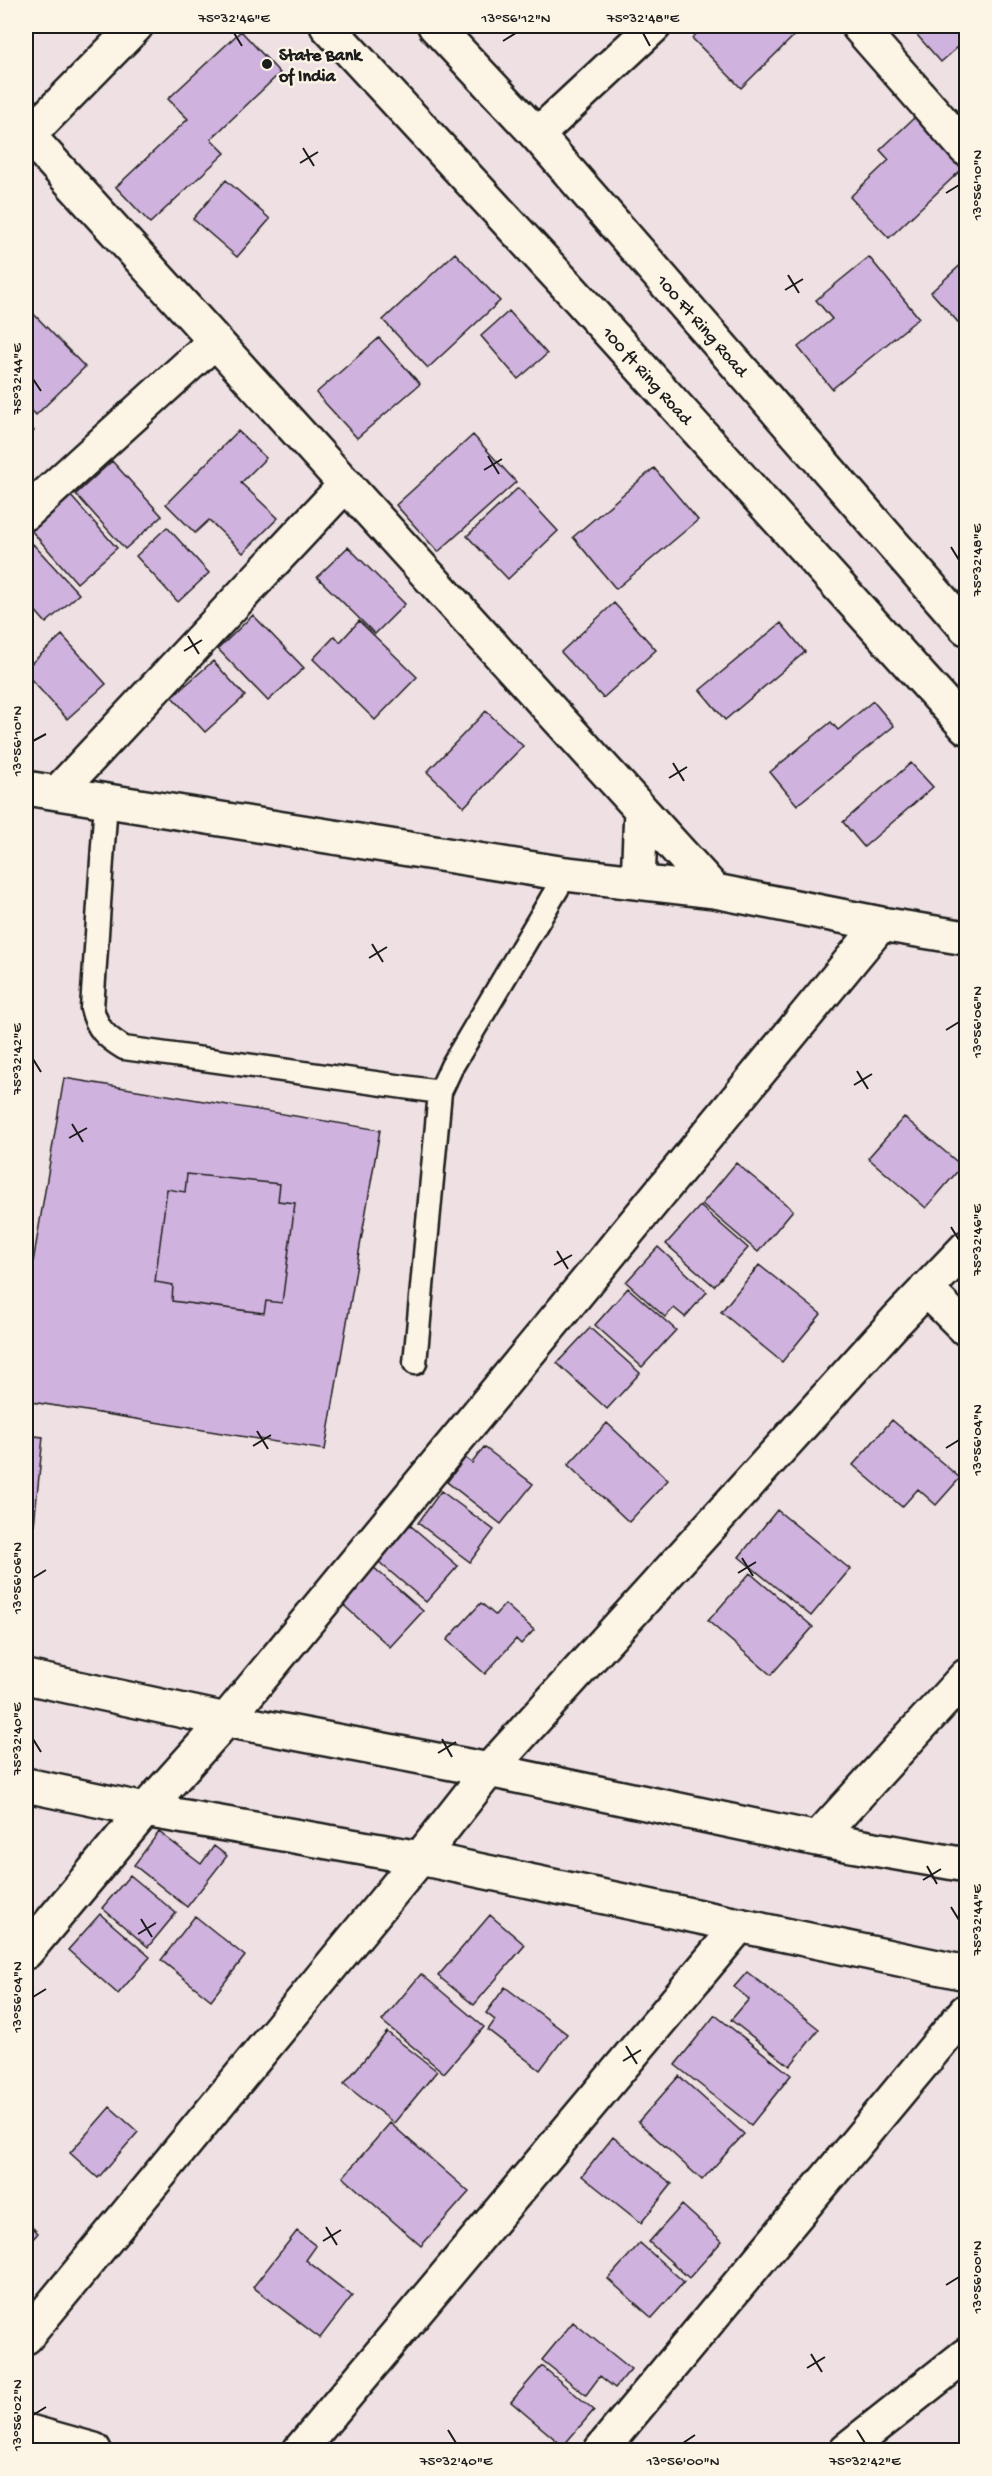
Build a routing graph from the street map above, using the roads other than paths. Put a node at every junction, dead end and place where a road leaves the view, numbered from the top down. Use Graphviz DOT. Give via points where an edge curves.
graph roads {
  1 [pos="136,26"];
  2 [pos="327,26"];
  3 [pos="435,26"];
  4 [pos="654,26"];
  5 [pos="858,26"];
  6 [pos="537,135"];
  7 [pos="27,137"];
  8 [pos="966,149"];
  9 [pos="215,341"];
  10 [pos="346,484"];
  11 [pos="26,513"];
  12 [pos="966,628"];
  13 [pos="966,727"];
  14 [pos="41,790"];
  15 [pos="106,801"];
  16 [pos="641,810"];
  17 [pos="566,874"];
  18 [pos="638,882"];
  19 [pos="715,891"];
  20 [pos="881,924"];
  21 [pos="966,938"];
  22 [pos="440,1092"];
  23 [pos="966,1248"];
  24 [pos="926,1289"];
  25 [pos="966,1329"];
  26 [pos="415,1363"];
  27 [pos="966,1676"];
  28 [pos="26,1677"];
  29 [pos="226,1720"];
  30 [pos="489,1770"];
  31 [pos="26,1785"];
  32 [pos="145,1810"];
  33 [pos="817,1839"];
  34 [pos="420,1858"];
  35 [pos="966,1864"];
  36 [pos="740,1925"];
  37 [pos="26,1952"];
  38 [pos="966,1973"];
  39 [pos="966,2011"];
  40 [pos="26,2337"];
  41 [pos="966,2355"];
  42 [pos="26,2431"];
  43 [pos="94,2451"];
  44 [pos="300,2451"];
  45 [pos="601,2451"];
  46 [pos="846,2451"];
  1 -- 7 [label="street"];
  2 -- 13 [label="street, 100 ft Ring Road" via="580,299"];
  3 -- 6 [label="street, 100 Ft Ring Road"];
  4 -- 6 [label="street"];
  5 -- 8 [label="street"];
  6 -- 12 [label="street, 100 Ft Ring Road"];
  7 -- 9 [label="street"];
  9 -- 10 [label="street"];
  9 -- 11 [label="street"];
  10 -- 14 [label="street"];
  10 -- 16 [label="street"];
  14 -- 15 [label="street"];
  15 -- 17 [label="street"];
  15 -- 22 [label="lane" via="92,1008 97,1026 109,1039 124,1048"];
  16 -- 18 [label="street"];
  16 -- 19 [label="street"];
  17 -- 18 [label="street"];
  17 -- 22 [label="lane"];
  18 -- 19 [label="street"];
  19 -- 20 [label="street"];
  20 -- 21 [label="street"];
  20 -- 29 [label="street"];
  22 -- 26 [label="lane"];
  23 -- 24 [label="street"];
  24 -- 25 [label="street"];
  24 -- 30 [label="street"];
  27 -- 33 [label="street"];
  28 -- 29 [label="street"];
  29 -- 30 [label="street"];
  29 -- 32 [label="street"];
  30 -- 33 [label="street"];
  30 -- 34 [label="street"];
  31 -- 32 [label="street"];
  32 -- 34 [label="street"];
  32 -- 37 [label="street"];
  33 -- 35 [label="street"];
  34 -- 36 [label="street"];
  34 -- 40 [label="street"];
  36 -- 38 [label="street"];
  36 -- 44 [label="street"];
  39 -- 45 [label="street"];
  41 -- 46 [label="street"];
  42 -- 43 [label="street"];
}
